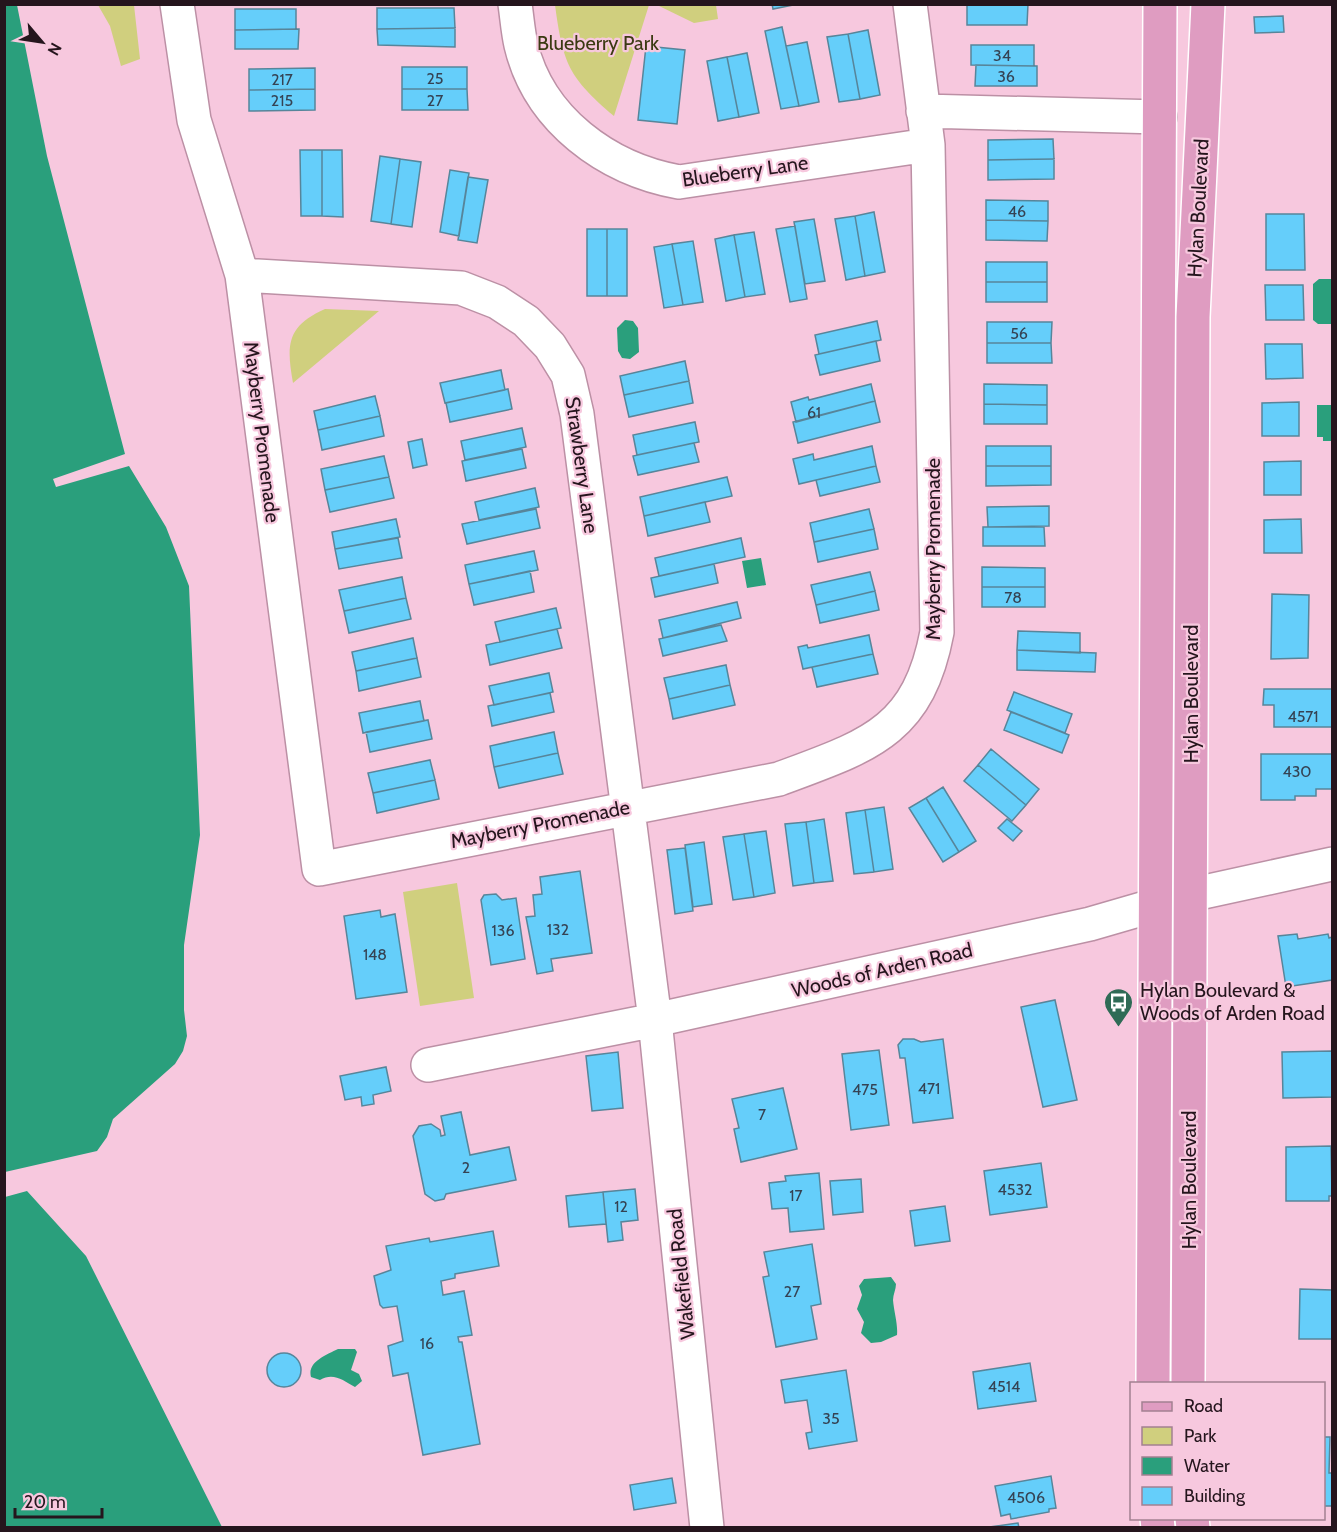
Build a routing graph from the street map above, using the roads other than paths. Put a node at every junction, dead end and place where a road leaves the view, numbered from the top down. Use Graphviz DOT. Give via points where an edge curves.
graph roads {
  1 [pos="177,4"];
  2 [pos="515,4"];
  3 [pos="910,4"];
  4 [pos="1160,4"];
  5 [pos="1208,4"];
  6 [pos="923,111"];
  7 [pos="1160,117"];
  8 [pos="928,145"];
  9 [pos="242,275"];
  10 [pos="626,807"];
  11 [pos="1332,864"];
  12 [pos="1190,895"];
  13 [pos="1156,905"];
  14 [pos="655,1020"];
  15 [pos="428,1065"];
  16 [pos="1153,1382"];
  17 [pos="1188,1382"];
  18 [pos="707,1527"];
  1 -- 9 [label="street, Mayberry Promenade" via="194,120"];
  2 -- 8 [label="street, Blueberry Lane" via="522,47 536,82 557,115 583,141 616,162 653,177 679,182"];
  3 -- 6 [label="street, Mayberry Promenade"];
  4 -- 7 [label="main road, Hylan Boulevard"];
  5 -- 12 [label="main road, Hylan Boulevard" via="1193,317"];
  6 -- 7 [label="street"];
  6 -- 8 [label="street, Mayberry Promenade"];
  7 -- 13 [label="main road, Hylan Boulevard"];
  8 -- 10 [label="street, Mayberry Promenade" via="937,632 920,690 892,727 839,757 779,779"];
  9 -- 10 [label="street, Strawberry Lane" via="461,288 497,302 526,321 550,346 568,375 577,414"];
  9 -- 10 [label="street, Mayberry Promenade" via="319,869"];
  10 -- 14 [label="street, Strawberry Lane"];
  11 -- 12 [label="street, Woods of Arden Road"];
  12 -- 13 [label="street, Woods of Arden Road"];
  12 -- 17 [label="main road, Hylan Boulevard"];
  13 -- 14 [label="street, Woods of Arden Road" via="1090,924"];
  13 -- 16 [label="main road, Hylan Boulevard"];
  14 -- 15 [label="street, Woods of Arden Road"];
  14 -- 18 [label="street, Wakefield Road"];
}
